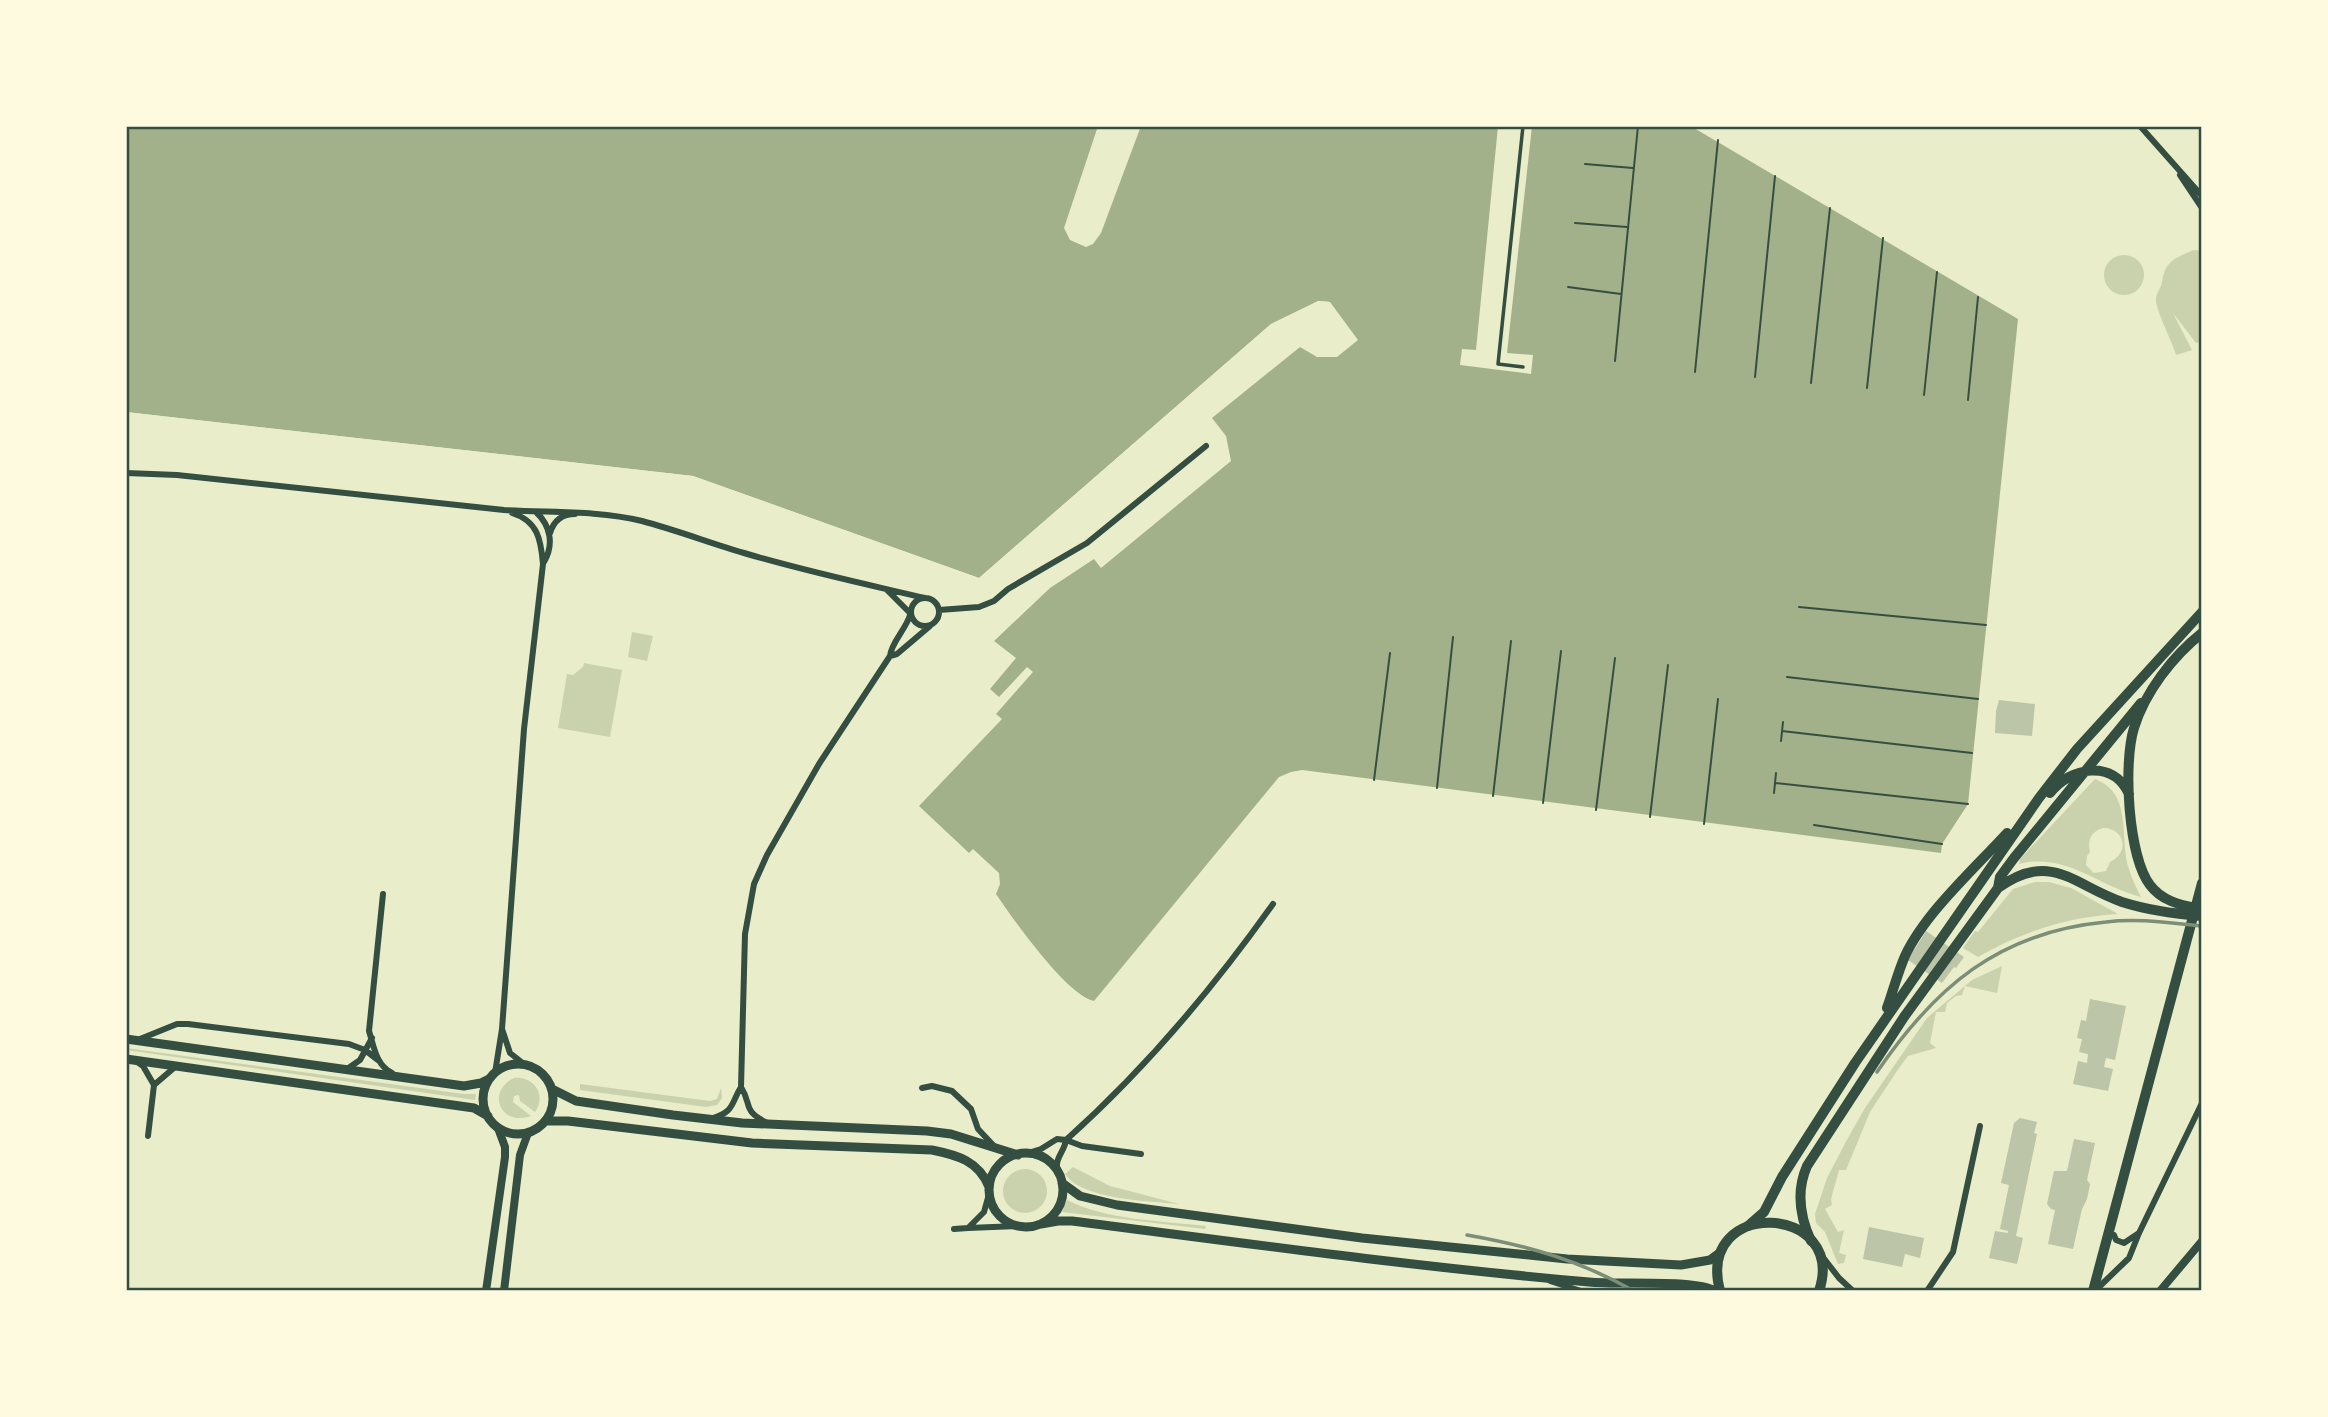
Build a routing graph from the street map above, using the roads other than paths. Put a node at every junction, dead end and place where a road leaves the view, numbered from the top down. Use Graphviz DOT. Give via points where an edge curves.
graph roads {
  1 [pos="1523,126"];
  2 [pos="2140,126"];
  3 [pos="2178,170"];
  4 [pos="2202,196"];
  5 [pos="2202,208"];
  6 [pos="1523,367"];
  7 [pos="1206,446"];
  8 [pos="126,468"];
  9 [pos="142,472"];
  10 [pos="126,473"];
  11 [pos="504,510"];
  12 [pos="536,512"];
  13 [pos="594,514"];
  14 [pos="549,535"];
  15 [pos="543,564"];
  16 [pos="887,590"];
  17 [pos="925,598"];
  18 [pos="939,610"];
  19 [pos="2202,612"];
  20 [pos="910,614"];
  21 [pos="930,626"];
  22 [pos="2202,633"];
  23 [pos="890,656"];
  24 [pos="2157,684"];
  25 [pos="2087,770"];
  26 [pos="2039,798"];
  27 [pos="2130,803"];
  28 [pos="2001,855"];
  29 [pos="2202,883"];
  30 [pos="1998,888"];
  31 [pos="383,894"];
  32 [pos="1942,903"];
  33 [pos="1273,904"];
  34 [pos="2202,908"];
  35 [pos="2202,916"];
  36 [pos="1942,936"];
  37 [pos="2182,971"];
  38 [pos="1882,1022"];
  39 [pos="502,1029"];
  40 [pos="372,1038"];
  41 [pos="126,1039"];
  42 [pos="365,1050"];
  43 [pos="130,1060"];
  44 [pos="378,1060"];
  45 [pos="524,1064"];
  46 [pos="178,1066"];
  47 [pos="347,1069"];
  48 [pos="397,1076"];
  49 [pos="492,1076"];
  50 [pos="154,1085"];
  51 [pos="741,1087"];
  52 [pos="922,1088"];
  53 [pos="552,1089"];
  54 [pos="2202,1103"];
  55 [pos="488,1116"];
  56 [pos="707,1119"];
  57 [pos="546,1121"];
  58 [pos="770,1124"];
  59 [pos="1980,1126"];
  60 [pos="498,1128"];
  61 [pos="528,1133"];
  62 [pos="148,1136"];
  63 [pos="1066,1140"];
  64 [pos="995,1147"];
  65 [pos="1021,1154"];
  66 [pos="1141,1154"];
  67 [pos="1058,1172"];
  68 [pos="1062,1183"];
  69 [pos="989,1191"];
  70 [pos="1041,1224"];
  71 [pos="1018,1226"];
  72 [pos="1748,1226"];
  73 [pos="968,1228"];
  74 [pos="954,1229"];
  75 [pos="2138,1233"];
  76 [pos="2114,1235"];
  77 [pos="2202,1241"];
  78 [pos="1813,1245"];
  79 [pos="1722,1251"];
  80 [pos="1535,1276"];
  81 [pos="2097,1289"];
  82 [pos="486,1291"];
  83 [pos="503,1291"];
  84 [pos="1581,1291"];
  85 [pos="1715,1291"];
  86 [pos="1720,1291"];
  87 [pos="1819,1291"];
  88 [pos="1853,1291"];
  89 [pos="1927,1291"];
  90 [pos="2160,1291"];
  1 -- 6 [label="lane" via="1498,364"];
  2 -- 3 [label="street"];
  3 -- 4 [label="street"];
  3 -- 5 [label="street"];
  7 -- 18 [label="street" via="1087,543 994,601"];
  8 -- 9 [label="street"];
  9 -- 10 [label="street"];
  9 -- 11 [label="street"];
  11 -- 12 [label="street"];
  11 -- 15 [label="street" via="536,529"];
  12 -- 13 [label="street"];
  12 -- 14 [label="street" via="547,524"];
  13 -- 14 [label="street" via="560,517"];
  13 -- 16 [label="street" via="641,521 745,554"];
  14 -- 15 [label="street"];
  15 -- 39 [label="street" via="524,729"];
  16 -- 17 [label="street"];
  16 -- 20 [label="street"];
  17 -- 18 [label="street" via="934,601"];
  17 -- 20 [label="street" via="915,601"];
  18 -- 21 [label="street"];
  19 -- 26 [label="highway" via="2077,749"];
  20 -- 21 [label="street" via="916,624"];
  20 -- 23 [label="street"];
  21 -- 23 [label="street"];
  22 -- 24 [label="highway"];
  23 -- 51 [label="street" via="819,764 754,884 745,934"];
  24 -- 25 [label="highway"];
  24 -- 27 [label="highway" via="2133,730"];
  25 -- 27 [label="highway" via="2097,769 2116,778 2127,789"];
  25 -- 28 [label="highway" via="2055,787"];
  25 -- 30 [label="highway" via="2000,877"];
  26 -- 28 [label="highway"];
  26 -- 32 [label="highway"];
  27 -- 34 [label="highway" via="2138,864 2150,886 2165,899"];
  28 -- 36 [label="highway"];
  29 -- 37 [label="highway"];
  30 -- 35 [label="highway" via="2020,874 2048,871 2137,906"];
  30 -- 78 [label="highway" via="1903,1017 1807,1166 1801,1212"];
  31 -- 40 [label="street" via="369,1020"];
  32 -- 36 [label="highway"];
  32 -- 38 [label="highway" via="1905,955"];
  33 -- 63 [label="street" via="1118,1093"];
  34 -- 37 [label="highway"];
  36 -- 38 [label="highway"];
  37 -- 76 [label="highway"];
  37 -- 81 [label="highway"];
  38 -- 72 [label="highway" via="1789,1165 1764,1212"];
  39 -- 45 [label="street" via="510,1053"];
  39 -- 49 [label="street"];
  40 -- 42 [label="street"];
  40 -- 44 [label="street"];
  41 -- 42 [label="street" via="146,1038 188,1024 338,1042"];
  41 -- 47 [label="main road"];
  42 -- 44 [label="street"];
  42 -- 47 [label="street"];
  43 -- 46 [label="main road"];
  43 -- 50 [label="street" via="143,1066"];
  44 -- 48 [label="street"];
  45 -- 49 [label="main road" via="509,1065"];
  45 -- 53 [label="main road" via="539,1070"];
  46 -- 50 [label="street"];
  46 -- 55 [label="main road" via="474,1108"];
  47 -- 48 [label="main road"];
  48 -- 49 [label="main road" via="464,1086"];
  49 -- 55 [label="main road" via="484,1093"];
  50 -- 62 [label="street"];
  51 -- 56 [label="street" via="733,1107"];
  51 -- 58 [label="street" via="751,1113"];
  52 -- 64 [label="street" via="952,1091"];
  53 -- 56 [label="main road" via="591,1104"];
  53 -- 57 [label="main road" via="553,1105"];
  54 -- 75 [label="street"];
  55 -- 60 [label="main road"];
  56 -- 58 [label="main road"];
  57 -- 61 [label="main road"];
  57 -- 69 [label="main road" via="752,1143 932,1150 967,1160 981,1172"];
  58 -- 64 [label="main road" via="928,1130"];
  59 -- 89 [label="street" via="1953,1252"];
  60 -- 61 [label="main road"];
  60 -- 82 [label="street" via="505,1157"];
  61 -- 83 [label="street" via="520,1155"];
  63 -- 65 [label="street"];
  63 -- 66 [label="street"];
  63 -- 67 [label="street" via="1058,1156"];
  64 -- 65 [label="main road"];
  65 -- 67 [label="main road" via="1040,1157"];
  65 -- 69 [label="main road" via="998,1166"];
  67 -- 68 [label="main road"];
  68 -- 70 [label="main road" via="1058,1208"];
  68 -- 79 [label="main road" via="1080,1196 1117,1205 1567,1259 1697,1264"];
  69 -- 71 [label="main road" via="999,1215"];
  69 -- 73 [label="street" via="984,1212"];
  70 -- 71 [label="main road"];
  70 -- 80 [label="main road" via="1072,1221"];
  71 -- 73 [label="street"];
  72 -- 78 [label="main road" via="1767,1221 1786,1224"];
  72 -- 79 [label="main road"];
  73 -- 74 [label="street"];
  75 -- 76 [label="street" via="2124,1244"];
  75 -- 81 [label="street" via="2129,1258"];
  76 -- 81 [label="highway"];
  77 -- 90 [label="street"];
  78 -- 87 [label="main road" via="1822,1266"];
  78 -- 88 [label="street"];
  79 -- 86 [label="main road" via="1717,1270"];
  80 -- 84 [label="street"];
  80 -- 85 [label="main road" via="1692,1285"];
}
